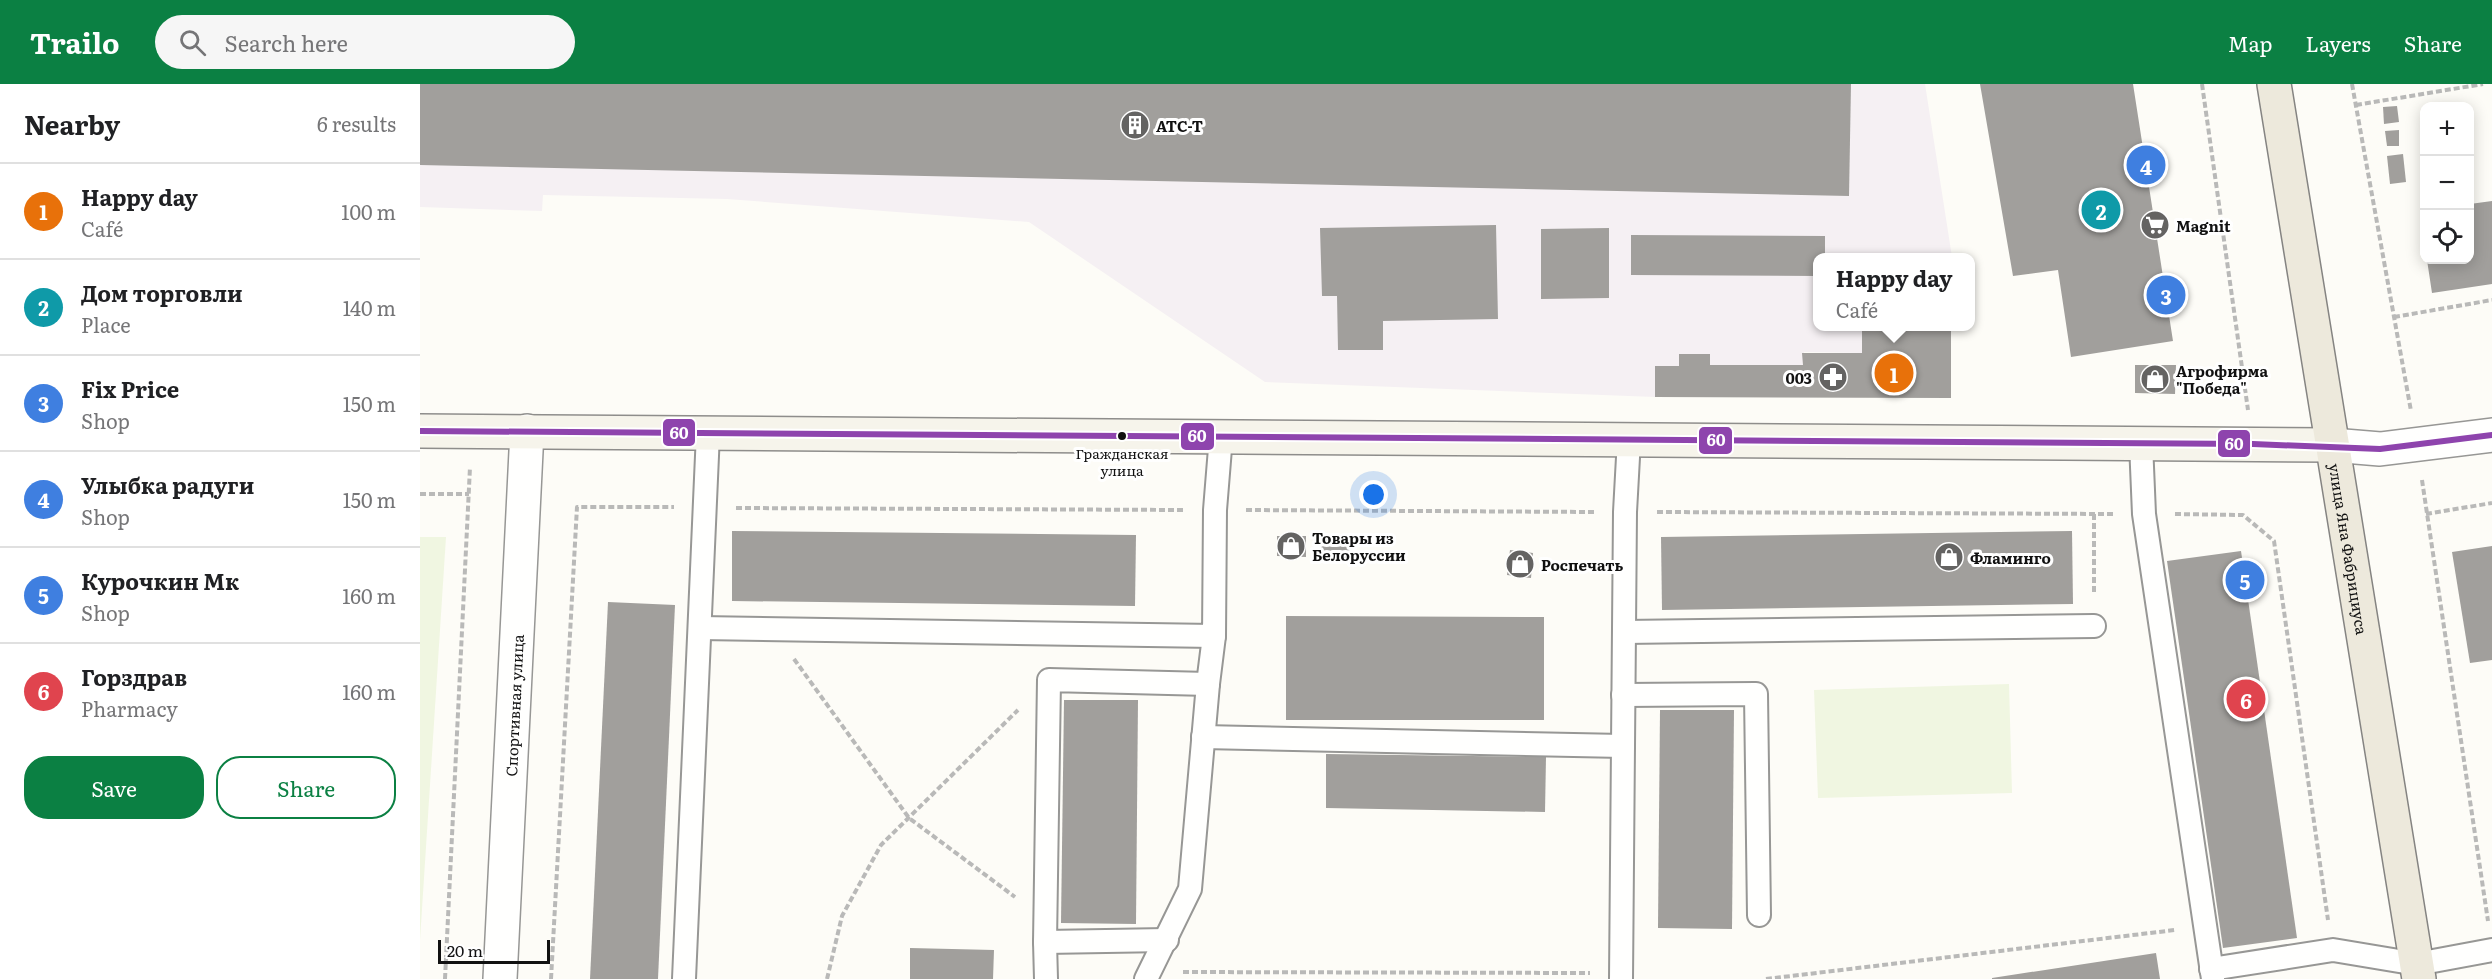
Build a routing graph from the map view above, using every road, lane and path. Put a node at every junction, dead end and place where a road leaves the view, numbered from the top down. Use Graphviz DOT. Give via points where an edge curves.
graph roads {
  1 [pos="2202,84"];
  2 [pos="2274,84"];
  3 [pos="2352,84"];
  4 [pos="2483,84"];
  5 [pos="2356,105"];
  6 [pos="2492,300"];
  7 [pos="2394,317"];
  8 [pos="2250,420"];
  9 [pos="420,431"];
  10 [pos="527,431"];
  11 [pos="708,433"];
  12 [pos="2492,435"];
  13 [pos="1221,436"];
  14 [pos="1629,440"];
  15 [pos="2141,443"];
  16 [pos="2332,445"];
  17 [pos="2417,445"];
  18 [pos="420,494"];
  19 [pos="2492,503"];
  20 [pos="2094,514"];
  21 [pos="2426,514"];
  22 [pos="2243,515"];
  23 [pos="2094,626"];
  24 [pos="700,628"];
  25 [pos="773,629"];
  26 [pos="1624,632"];
  27 [pos="1214,636"];
  28 [pos="1049,680"];
  29 [pos="1208,684"];
  30 [pos="1623,695"];
  31 [pos="1203,737"];
  32 [pos="1623,746"];
  33 [pos="909,818"];
  34 [pos="1759,915"];
  35 [pos="2488,922"];
  36 [pos="2205,927"];
  37 [pos="1045,931"];
  38 [pos="1167,940"];
  39 [pos="2333,950"];
  40 [pos="2492,950"];
  41 [pos="2418,971"];
  42 [pos="2212,974"];
  43 [pos="1148,975"];
  44 [pos="1621,976"];
  45 [pos="445,979"];
  46 [pos="500,979"];
  47 [pos="684,979"];
  48 [pos="827,979"];
  49 [pos="1046,979"];
  50 [pos="1766,979"];
  1 -- 8 [label="path"];
  2 -- 16 [label="main road, улица Яна Фабрициуса"];
  3 -- 5 [label="path"];
  4 -- 5 [label="path"];
  5 -- 7 [label="path"];
  6 -- 7 [label="path"];
  7 -- 17 [label="path"];
  9 -- 10 [label="street"];
  10 -- 11 [label="street"];
  10 -- 46 [label="street, Спортивная улица"];
  11 -- 13 [label="street"];
  11 -- 24 [label="lane"];
  12 -- 17 [label="street"];
  13 -- 14 [label="street"];
  13 -- 27 [label="lane" via="1215,510"];
  14 -- 15 [label="street"];
  14 -- 26 [label="lane"];
  15 -- 16 [label="street"];
  15 -- 36 [label="lane" via="2144,514"];
  16 -- 17 [label="street" via="2380,449"];
  16 -- 41 [label="main road, улица Яна Фабрициуса"];
  17 -- 21 [label="path"];
  18 -- 45 [label="path" via="469,494"];
  19 -- 21 [label="path"];
  20 -- 23 [label="path"];
  21 -- 35 [label="path"];
  22 -- 39 [label="path" via="2274,541"];
  23 -- 26 [label="lane"];
  24 -- 25 [label="lane"];
  24 -- 47 [label="lane"];
  25 -- 27 [label="lane"];
  25 -- 33 [label="path"];
  26 -- 30 [label="lane"];
  27 -- 29 [label="lane"];
  28 -- 29 [label="lane"];
  28 -- 33 [label="path"];
  28 -- 37 [label="lane"];
  29 -- 31 [label="lane"];
  30 -- 32 [label="lane"];
  30 -- 34 [label="lane" via="1756,694"];
  31 -- 32 [label="lane"];
  31 -- 38 [label="lane" via="1190,890"];
  32 -- 44 [label="lane"];
  33 -- 37 [label="path"];
  33 -- 48 [label="path" via="881,845 842,916"];
  36 -- 42 [label="lane"];
  36 -- 50 [label="path"];
  37 -- 38 [label="lane"];
  37 -- 49 [label="lane"];
  38 -- 43 [label="lane"];
  39 -- 41 [label="lane"];
  39 -- 42 [label="lane"];
  40 -- 41 [label="lane"];
  43 -- 44 [label="path"];
}
